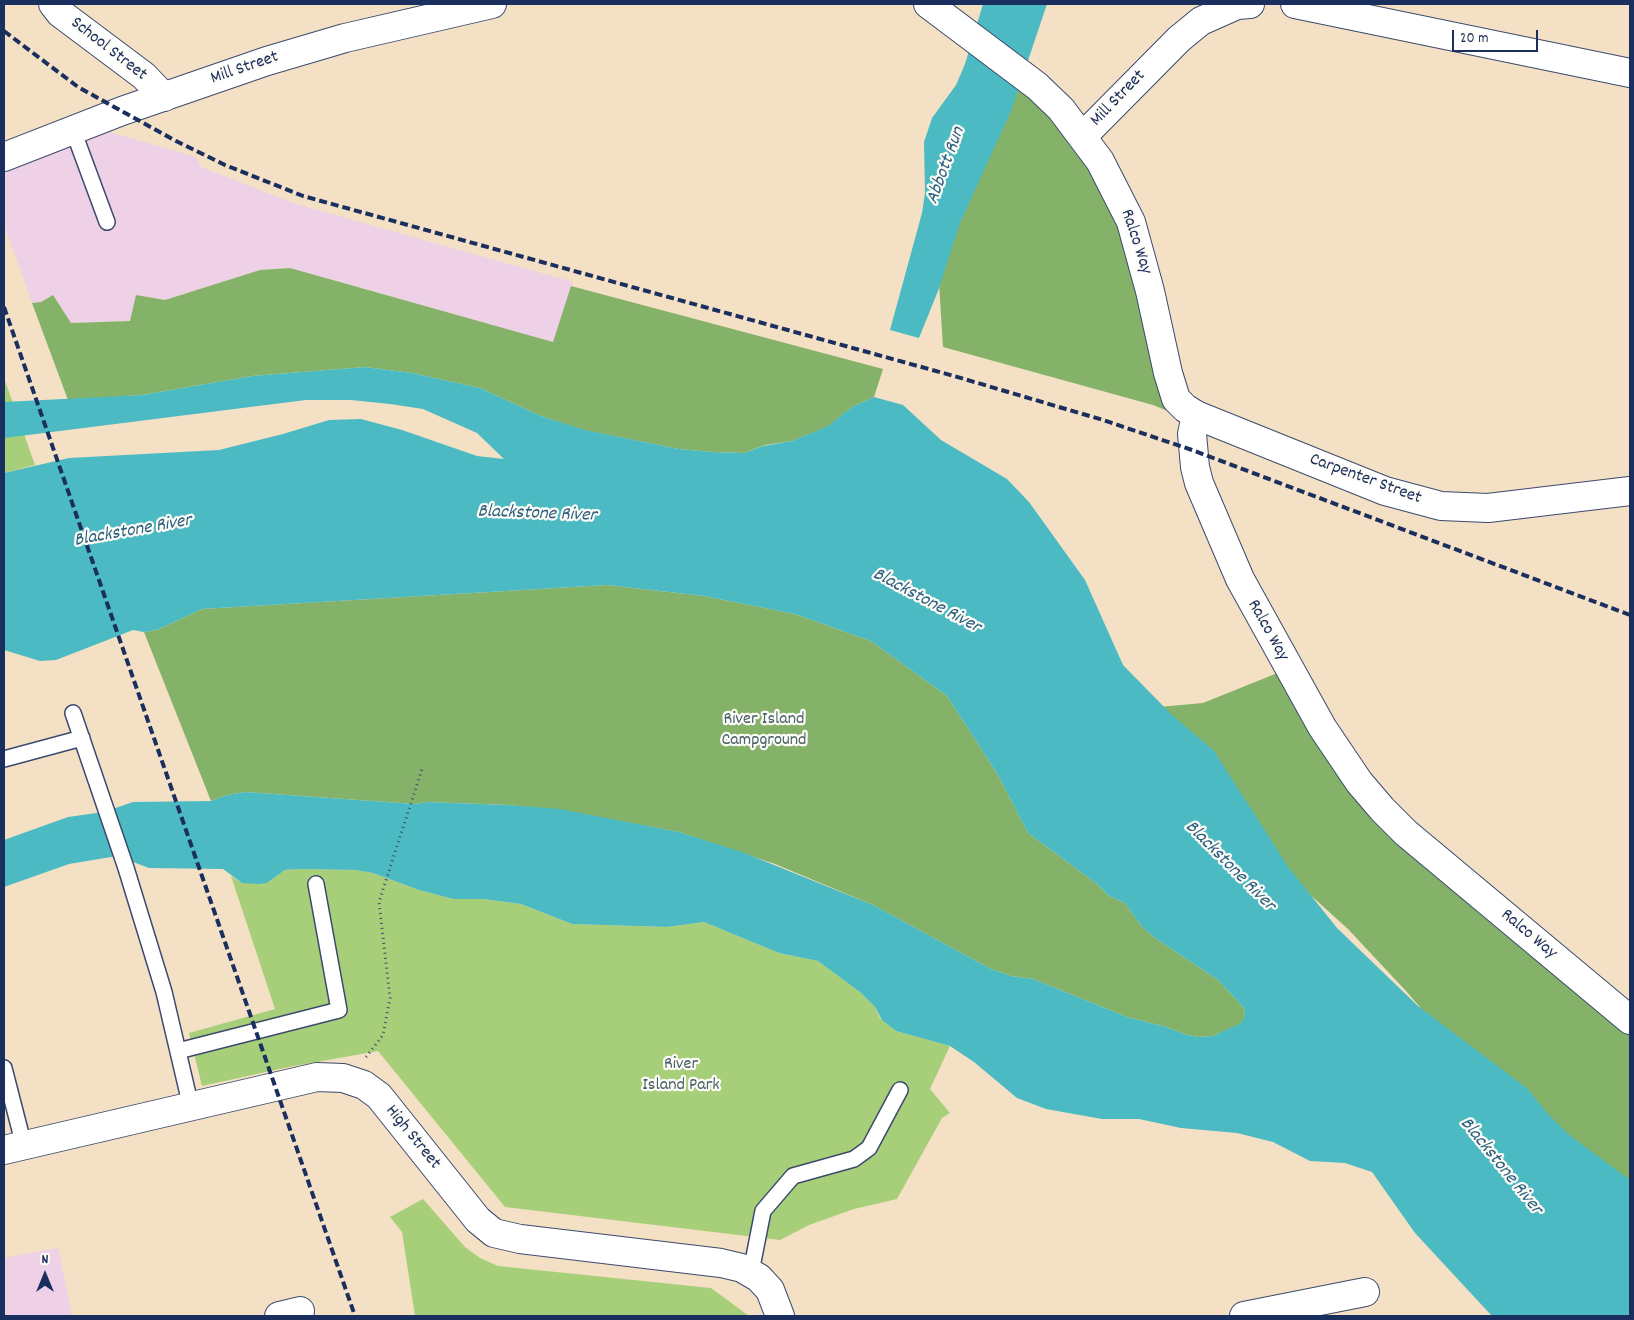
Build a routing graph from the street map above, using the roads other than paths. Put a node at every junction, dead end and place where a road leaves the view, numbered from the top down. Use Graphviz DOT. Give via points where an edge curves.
graph roads {
  1 [pos="53,4"];
  2 [pos="492,4"];
  3 [pos="1241,4"];
  4 [pos="1295,4"];
  5 [pos="935,8"];
  6 [pos="1630,73"];
  7 [pos="164,97"];
  8 [pos="73,130"];
  9 [pos="1083,136"];
  10 [pos="4,156"];
  11 [pos="107,222"];
  12 [pos="1196,415"];
  13 [pos="1630,491"];
  14 [pos="73,713"];
  15 [pos="82,738"];
  16 [pos="4,759"];
  17 [pos="316,884"];
  18 [pos="1630,1020"];
  19 [pos="178,1051"];
  20 [pos="4,1068"];
  21 [pos="900,1090"];
  22 [pos="191,1107"];
  23 [pos="14,1148"];
  24 [pos="751,1272"];
  25 [pos="1365,1292"];
  26 [pos="780,1316"];
  27 [pos="1244,1316"];
  1 -- 7 [label="street, School Street" via="60,13 144,76"];
  2 -- 7 [label="street, Mill Street" via="308,49"];
  3 -- 9 [label="street, Mill Street" via="1201,21 1179,39"];
  4 -- 6 [label="street"];
  5 -- 9 [label="street, Mill Street" via="1037,86"];
  7 -- 8 [label="street, Mill Street"];
  8 -- 10 [label="street, Mill Street"];
  8 -- 11 [label="lane"];
  9 -- 12 [label="street, Ralco Way" via="1100,160 1130,222 1176,399"];
  12 -- 13 [label="street, Carpenter Street" via="1385,491 1441,506 1488,508"];
  12 -- 18 [label="street, Ralco Way" via="1192,434 1194,467 1240,579 1322,727 1359,782 1406,833"];
  14 -- 15 [label="lane"];
  15 -- 16 [label="lane"];
  15 -- 19 [label="lane" via="126,868 164,992"];
  17 -- 19 [label="lane" via="339,1010"];
  19 -- 22 [label="lane"];
  20 -- 23 [label="lane"];
  21 -- 24 [label="lane" via="869,1148 854,1160 793,1176 763,1211"];
  22 -- 23 [label="street, High Street"];
  22 -- 24 [label="street, High Street" via="317,1077 354,1081 379,1096 478,1220 494,1233 520,1240 721,1263"];
  24 -- 26 [label="street, High Street" via="770,1290"];
  25 -- 27 [label="street"];
}
